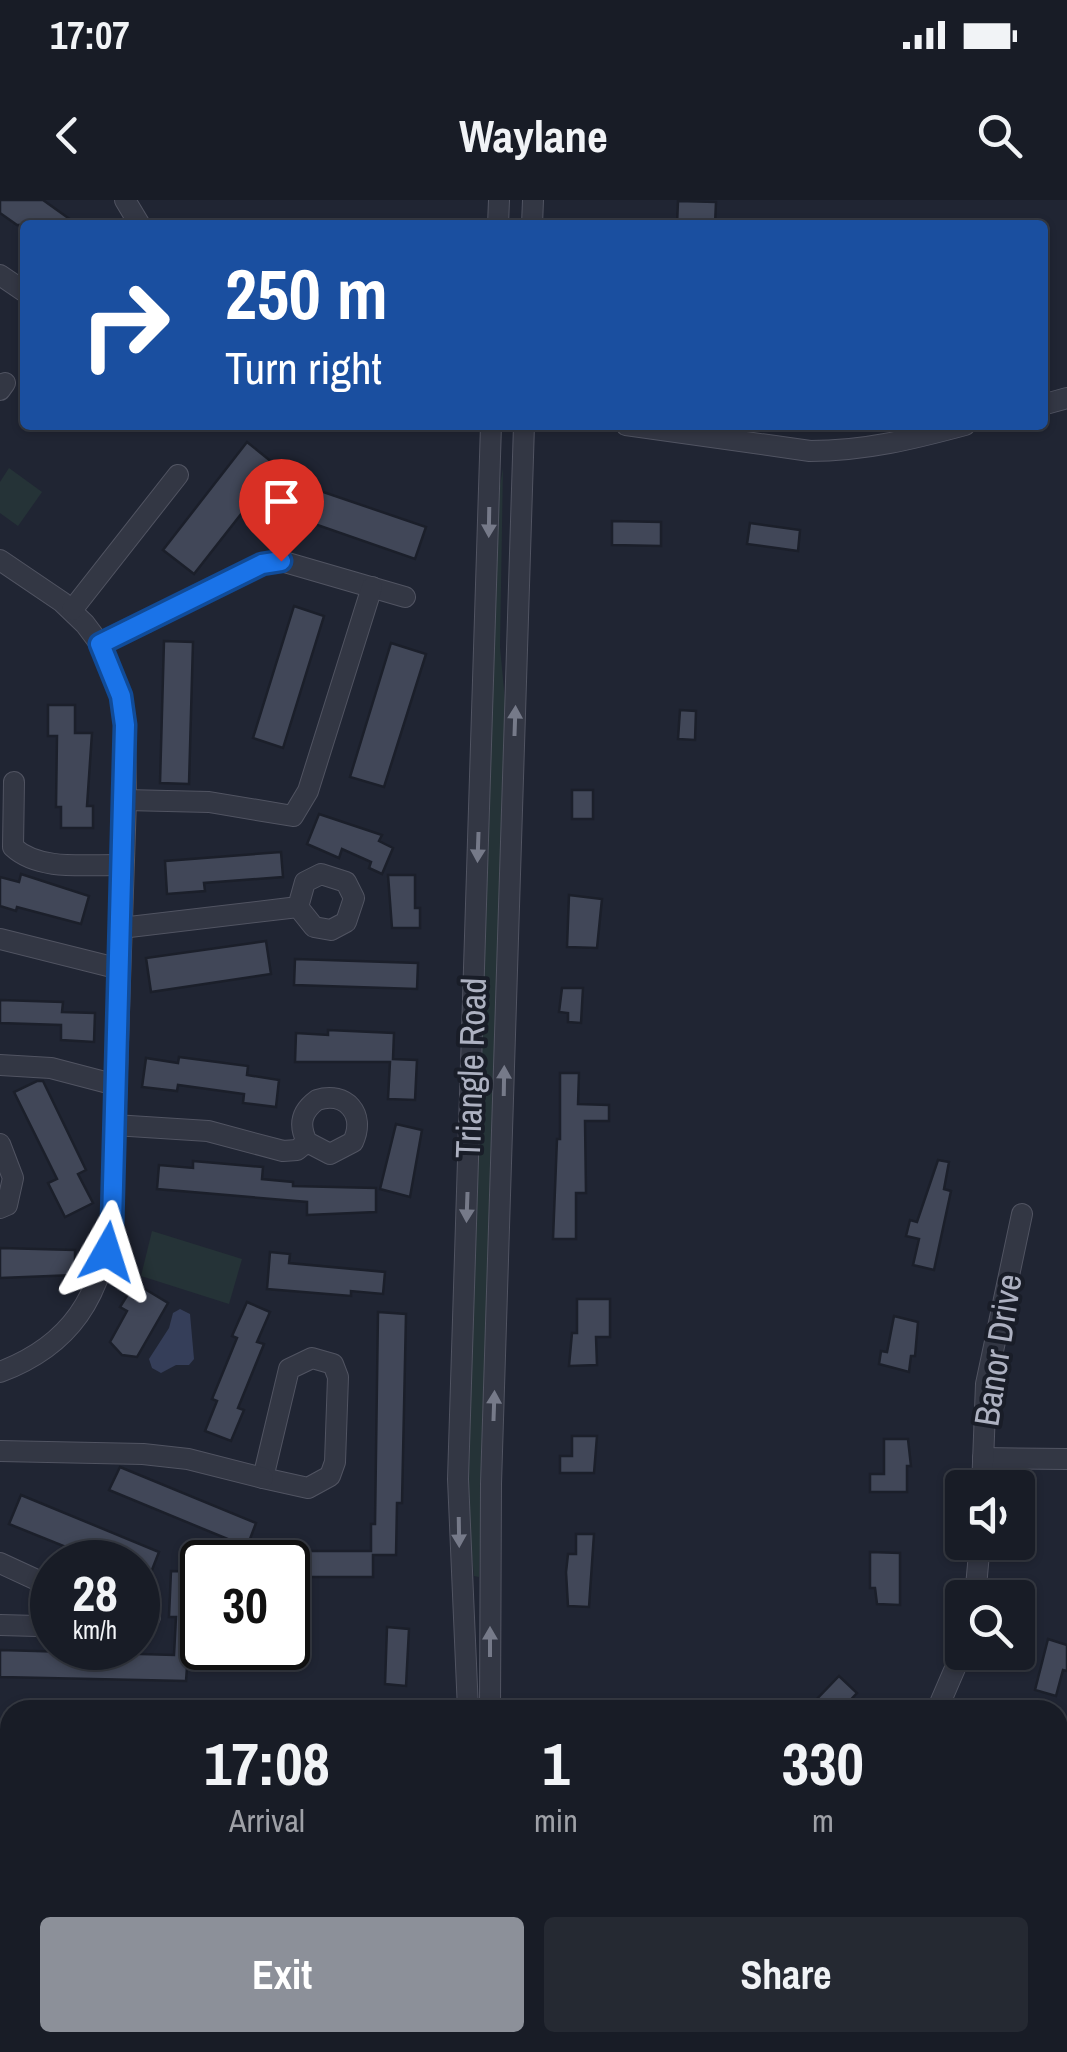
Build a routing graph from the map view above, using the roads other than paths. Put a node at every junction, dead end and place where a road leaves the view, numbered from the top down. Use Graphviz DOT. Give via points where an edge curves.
graph roads {
  1 [pos="491,430"];
  2 [pos="524,430"];
  3 [pos="661,430"];
  4 [pos="946,430"];
  5 [pos="178,475"];
  6 [pos="0,560"];
  7 [pos="372,587"];
  8 [pos="405,597"];
  9 [pos="72,610"];
  10 [pos="100,644"];
  11 [pos="14,782"];
  12 [pos="126,800"];
  13 [pos="123,865"];
  14 [pos="298,908"];
  15 [pos="122,928"];
  16 [pos="0,940"];
  17 [pos="120,969"];
  18 [pos="0,1065"];
  19 [pos="116,1086"];
  20 [pos="114,1125"];
  21 [pos="307,1142"];
  22 [pos="0,1144"];
  23 [pos="0,1208"];
  24 [pos="1022,1214"];
  25 [pos="0,1372"];
  26 [pos="0,1450"];
  27 [pos="984,1458"];
  28 [pos="1067,1459"];
  29 [pos="983,1470"];
  30 [pos="263,1478"];
  31 [pos="0,1563"];
  32 [pos="30,1577"];
  33 [pos="0,1625"];
  34 [pos="30,1626"];
  35 [pos="954,1670"];
  36 [pos="468,1700"];
  37 [pos="490,1700"];
  38 [pos="941,1700"];
  1 -- 36 [label="street, Triangle Road, one-way" via="458,1480"];
  37 -- 2 [label="street, Triangle Road, one-way"];
  3 -- 4 [label="street" via="840,451"];
  5 -- 9 [label="street"];
  6 -- 9 [label="street"];
  7 -- 8 [label="street"];
  7 -- 10 [label="street" via="281,561 262,564"];
  7 -- 12 [label="street" via="308,791 293,816 209,802"];
  9 -- 10 [label="street"];
  10 -- 12 [label="street" via="121,696"];
  11 -- 13 [label="street" via="13,847 24,857"];
  12 -- 13 [label="street"];
  13 -- 15 [label="street"];
  14 -- 15 [label="street"];
  15 -- 17 [label="street"];
  16 -- 17 [label="street"];
  17 -- 19 [label="street"];
  18 -- 19 [label="street" via="52,1068"];
  19 -- 20 [label="street"];
  20 -- 21 [label="street" via="208,1131 283,1151"];
  20 -- 25 [label="street" via="112,1224 100,1280 53,1343"];
  22 -- 23 [label="street" via="13,1178 12,1194"];
  24 -- 27 [label="street, Banor Drive" via="986,1384"];
  26 -- 30 [label="street" via="142,1454"];
  27 -- 28 [label="street"];
  27 -- 29 [label="street, Banor Drive"];
  30 -- 30 [label="street" via="308,1488 330,1476 338,1377 333,1364 312,1358 289,1369"];
  31 -- 32 [label="street"];
  33 -- 34 [label="street"];
  35 -- 38 [label="street"];
}
